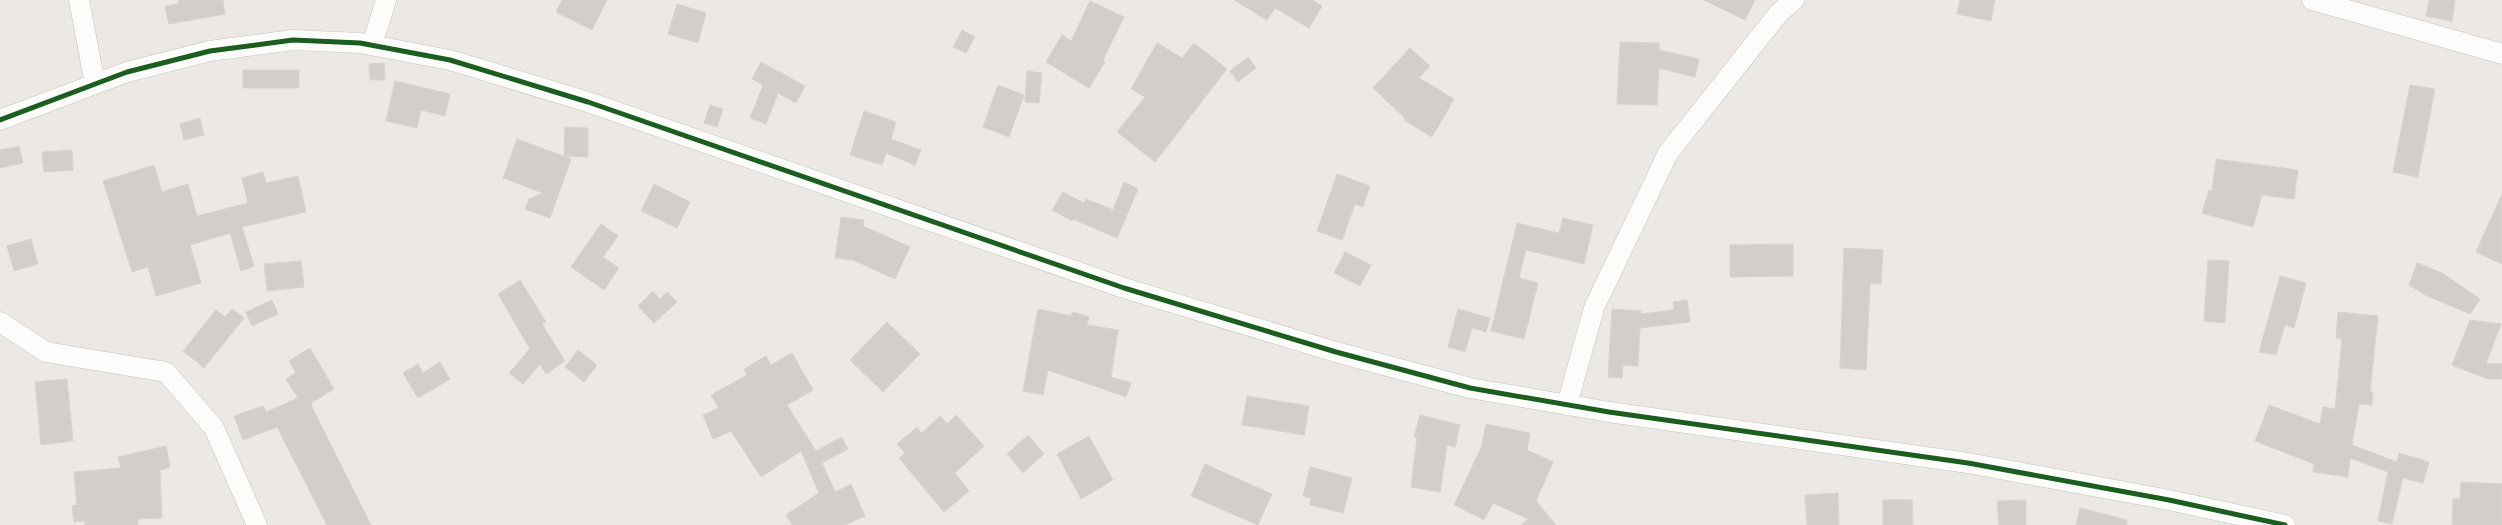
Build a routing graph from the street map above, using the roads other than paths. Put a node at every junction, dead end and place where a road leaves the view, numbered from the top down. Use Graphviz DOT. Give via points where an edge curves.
graph roads {
  1 [pos="79,0"];
  2 [pos="386,0"];
  3 [pos="1794,0"];
  4 [pos="2312,0"];
  5 [pos="372,45"];
  6 [pos="2502,54"];
  7 [pos="95,84"];
  8 [pos="2,117"];
  9 [pos="0,322"];
  10 [pos="1567,405"];
  11 [pos="257,525"];
  12 [pos="2285,525"];
  1 -- 7 [label="street"];
  2 -- 5 [label="street"];
  3 -- 10 [label="street" via="1780,13 1668,153 1594,308"];
  4 -- 6 [label="street"];
  5 -- 7 [label="street" via="292,40 210,51 127,72"];
  5 -- 10 [label="street" via="450,60 588,102 1124,288 1336,352 1470,388"];
  7 -- 8 [label="street"];
  9 -- 11 [label="street" via="46,352 166,372 214,428"];
  10 -- 12 [label="street" via="1968,463"];
}
